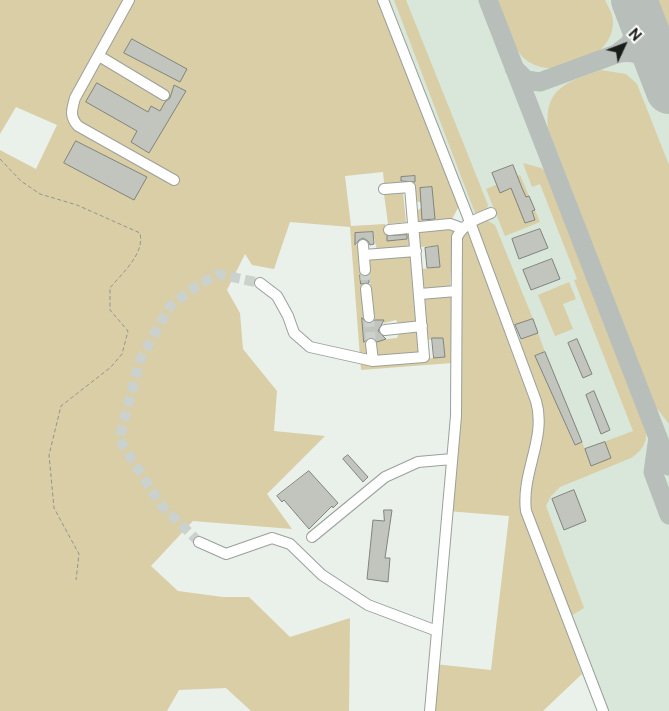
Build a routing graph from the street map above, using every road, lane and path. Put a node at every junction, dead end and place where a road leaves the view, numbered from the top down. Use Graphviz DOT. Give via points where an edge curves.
graph roads {
  1 [pos="129,0"];
  2 [pos="384,0"];
  3 [pos="98,56"];
  4 [pos="164,95"];
  5 [pos="0,159"];
  6 [pos="174,180"];
  7 [pos="384,189"];
  8 [pos="491,213"];
  9 [pos="466,225"];
  10 [pos="414,228"];
  11 [pos="389,230"];
  12 [pos="416,251"];
  13 [pos="365,270"];
  14 [pos="260,283"];
  15 [pos="366,289"];
  16 [pos="456,291"];
  17 [pos="420,294"];
  18 [pos="369,317"];
  19 [pos="422,326"];
  20 [pos="385,330"];
  21 [pos="371,344"];
  22 [pos="373,361"];
  23 [pos="452,459"];
  24 [pos="312,537"];
  25 [pos="199,542"];
  26 [pos="76,580"];
  27 [pos="437,631"];
  28 [pos="430,711"];
  29 [pos="603,711"];
  1 -- 3 [label="street"];
  2 -- 9 [label="street"];
  3 -- 4 [label="street"];
  3 -- 6 [label="street" via="75,98 71,112 73,120 78,126"];
  5 -- 26 [label="path" via="21,181 40,194 77,205 140,233 142,241 132,262 110,288 110,310 128,332 122,354 111,367 62,406 49,455 54,508 79,554"];
  7 -- 10 [label="street" via="410,187"];
  8 -- 9 [label="street"];
  9 -- 10 [label="street"];
  9 -- 16 [label="street" via="457,237"];
  9 -- 29 [label="street" via="540,414 525,482 526,511"];
  10 -- 11 [label="street"];
  10 -- 12 [label="street"];
  12 -- 13 [label="street" via="364,250"];
  12 -- 17 [label="street"];
  14 -- 22 [label="street" via="277,296 294,333 310,347"];
  15 -- 18 [label="street"];
  16 -- 17 [label="street"];
  16 -- 23 [label="street" via="456,416"];
  17 -- 19 [label="street"];
  19 -- 20 [label="street"];
  19 -- 22 [label="street" via="424,357"];
  21 -- 22 [label="street"];
  23 -- 24 [label="street" via="418,462 386,477"];
  23 -- 27 [label="street"];
  25 -- 27 [label="street" via="226,554 272,538 290,544 322,575 368,605"];
  27 -- 28 [label="street"];
}
